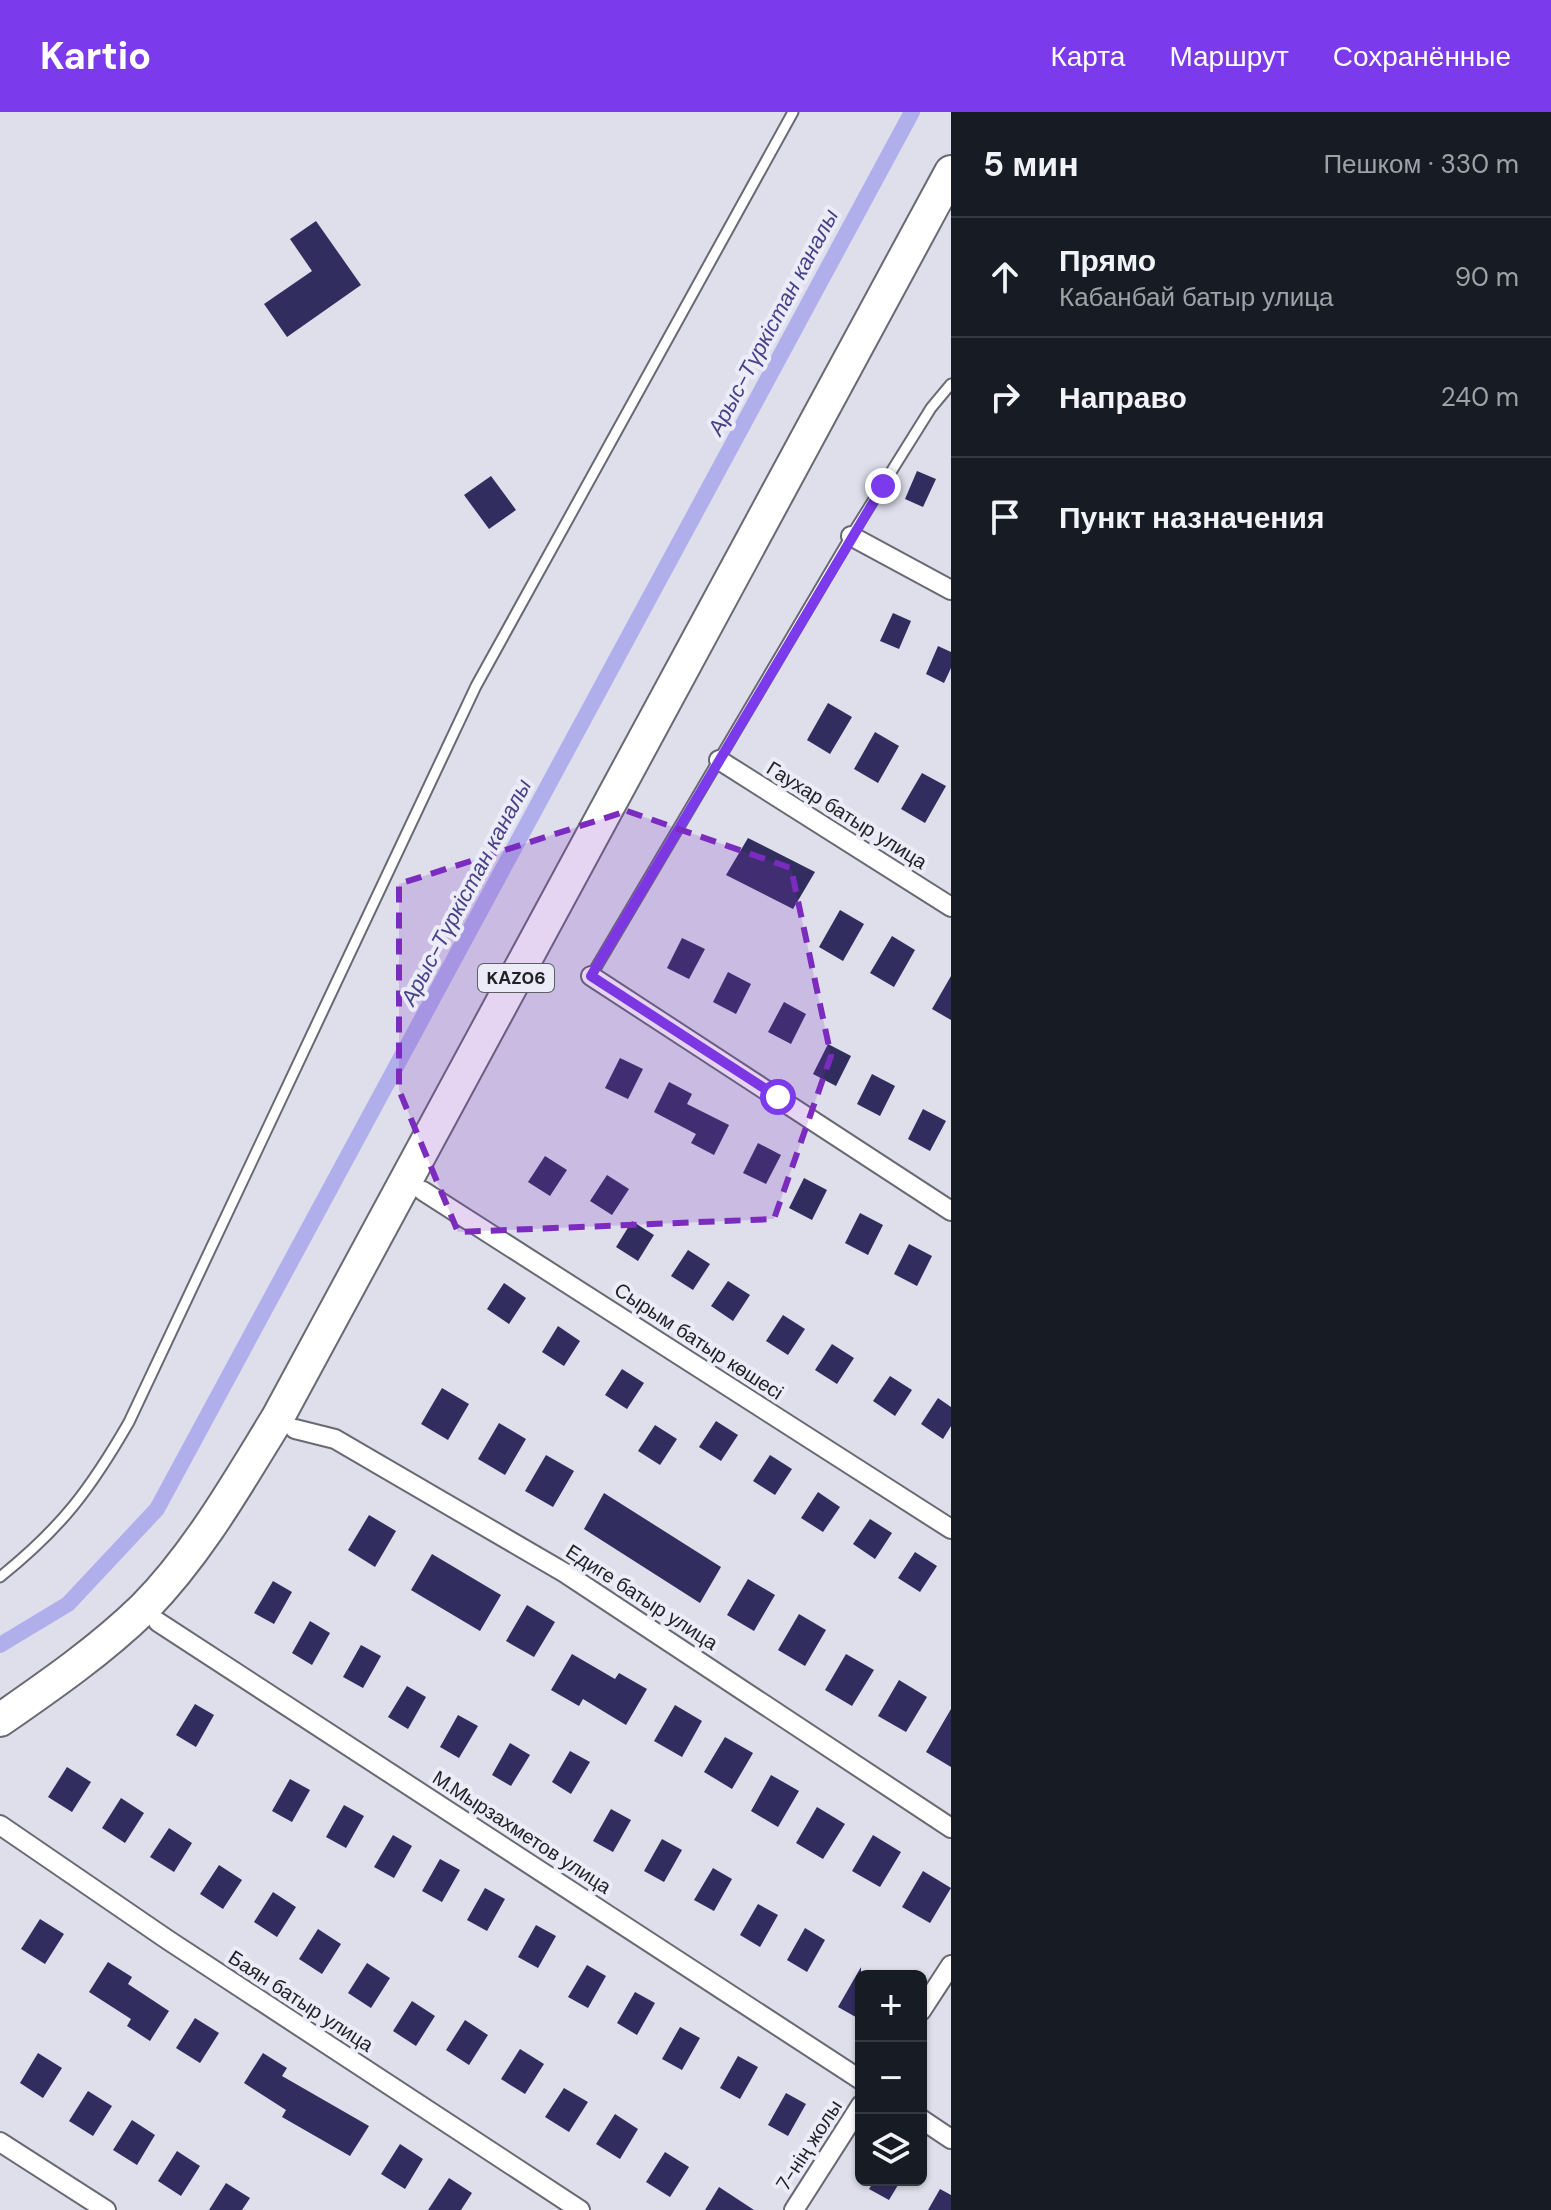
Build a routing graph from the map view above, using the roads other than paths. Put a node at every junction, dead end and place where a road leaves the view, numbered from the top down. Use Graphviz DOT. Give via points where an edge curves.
graph roads {
  1 [pos="793,112"];
  2 [pos="951,172"];
  3 [pos="951,214"];
  4 [pos="951,384"];
  5 [pos="851,536"];
  6 [pos="951,590"];
  7 [pos="719,760"];
  8 [pos="951,907"];
  9 [pos="591,976"];
  10 [pos="423,1191"];
  11 [pos="951,1211"];
  12 [pos="295,1429"];
  13 [pos="951,1529"];
  14 [pos="0,1577"];
  15 [pos="158,1622"];
  16 [pos="0,1720"];
  17 [pos="0,1746"];
  18 [pos="0,1825"];
  19 [pos="951,1828"];
  20 [pos="951,1965"];
  21 [pos="927,2002"];
  22 [pos="855,2076"];
  23 [pos="855,2114"];
  24 [pos="927,2123"];
  25 [pos="951,2139"];
  26 [pos="0,2142"];
  27 [pos="106,2210"];
  28 [pos="580,2210"];
  29 [pos="794,2210"];
  1 -- 14 [label="lane" via="476,686 129,1422 80,1502"];
  2 -- 16 [label="highway, KАZ06" via="277,1419 206,1532 144,1608"];
  3 -- 10 [label="highway, KАZ06"];
  4 -- 5 [label="lane"];
  5 -- 6 [label="street"];
  5 -- 7 [label="lane"];
  7 -- 8 [label="street, Гаухар батыр улица"];
  7 -- 9 [label="lane"];
  9 -- 11 [label="street"];
  10 -- 12 [label="highway, KАZ06"];
  10 -- 13 [label="street, Сырым батыр көшесі"];
  12 -- 15 [label="highway, KАZ06" via="222,1544"];
  12 -- 19 [label="street, Едиге батыр улица" via="335,1439 565,1573"];
  15 -- 17 [label="highway, KАZ06"];
  15 -- 22 [label="street, М.Мырзахметов улица"];
  18 -- 28 [label="street, Баян батыр улица"];
  20 -- 21 [label="street"];
  23 -- 29 [label="street, 7-нің жолы"];
  24 -- 25 [label="street"];
  26 -- 27 [label="street"];
}
